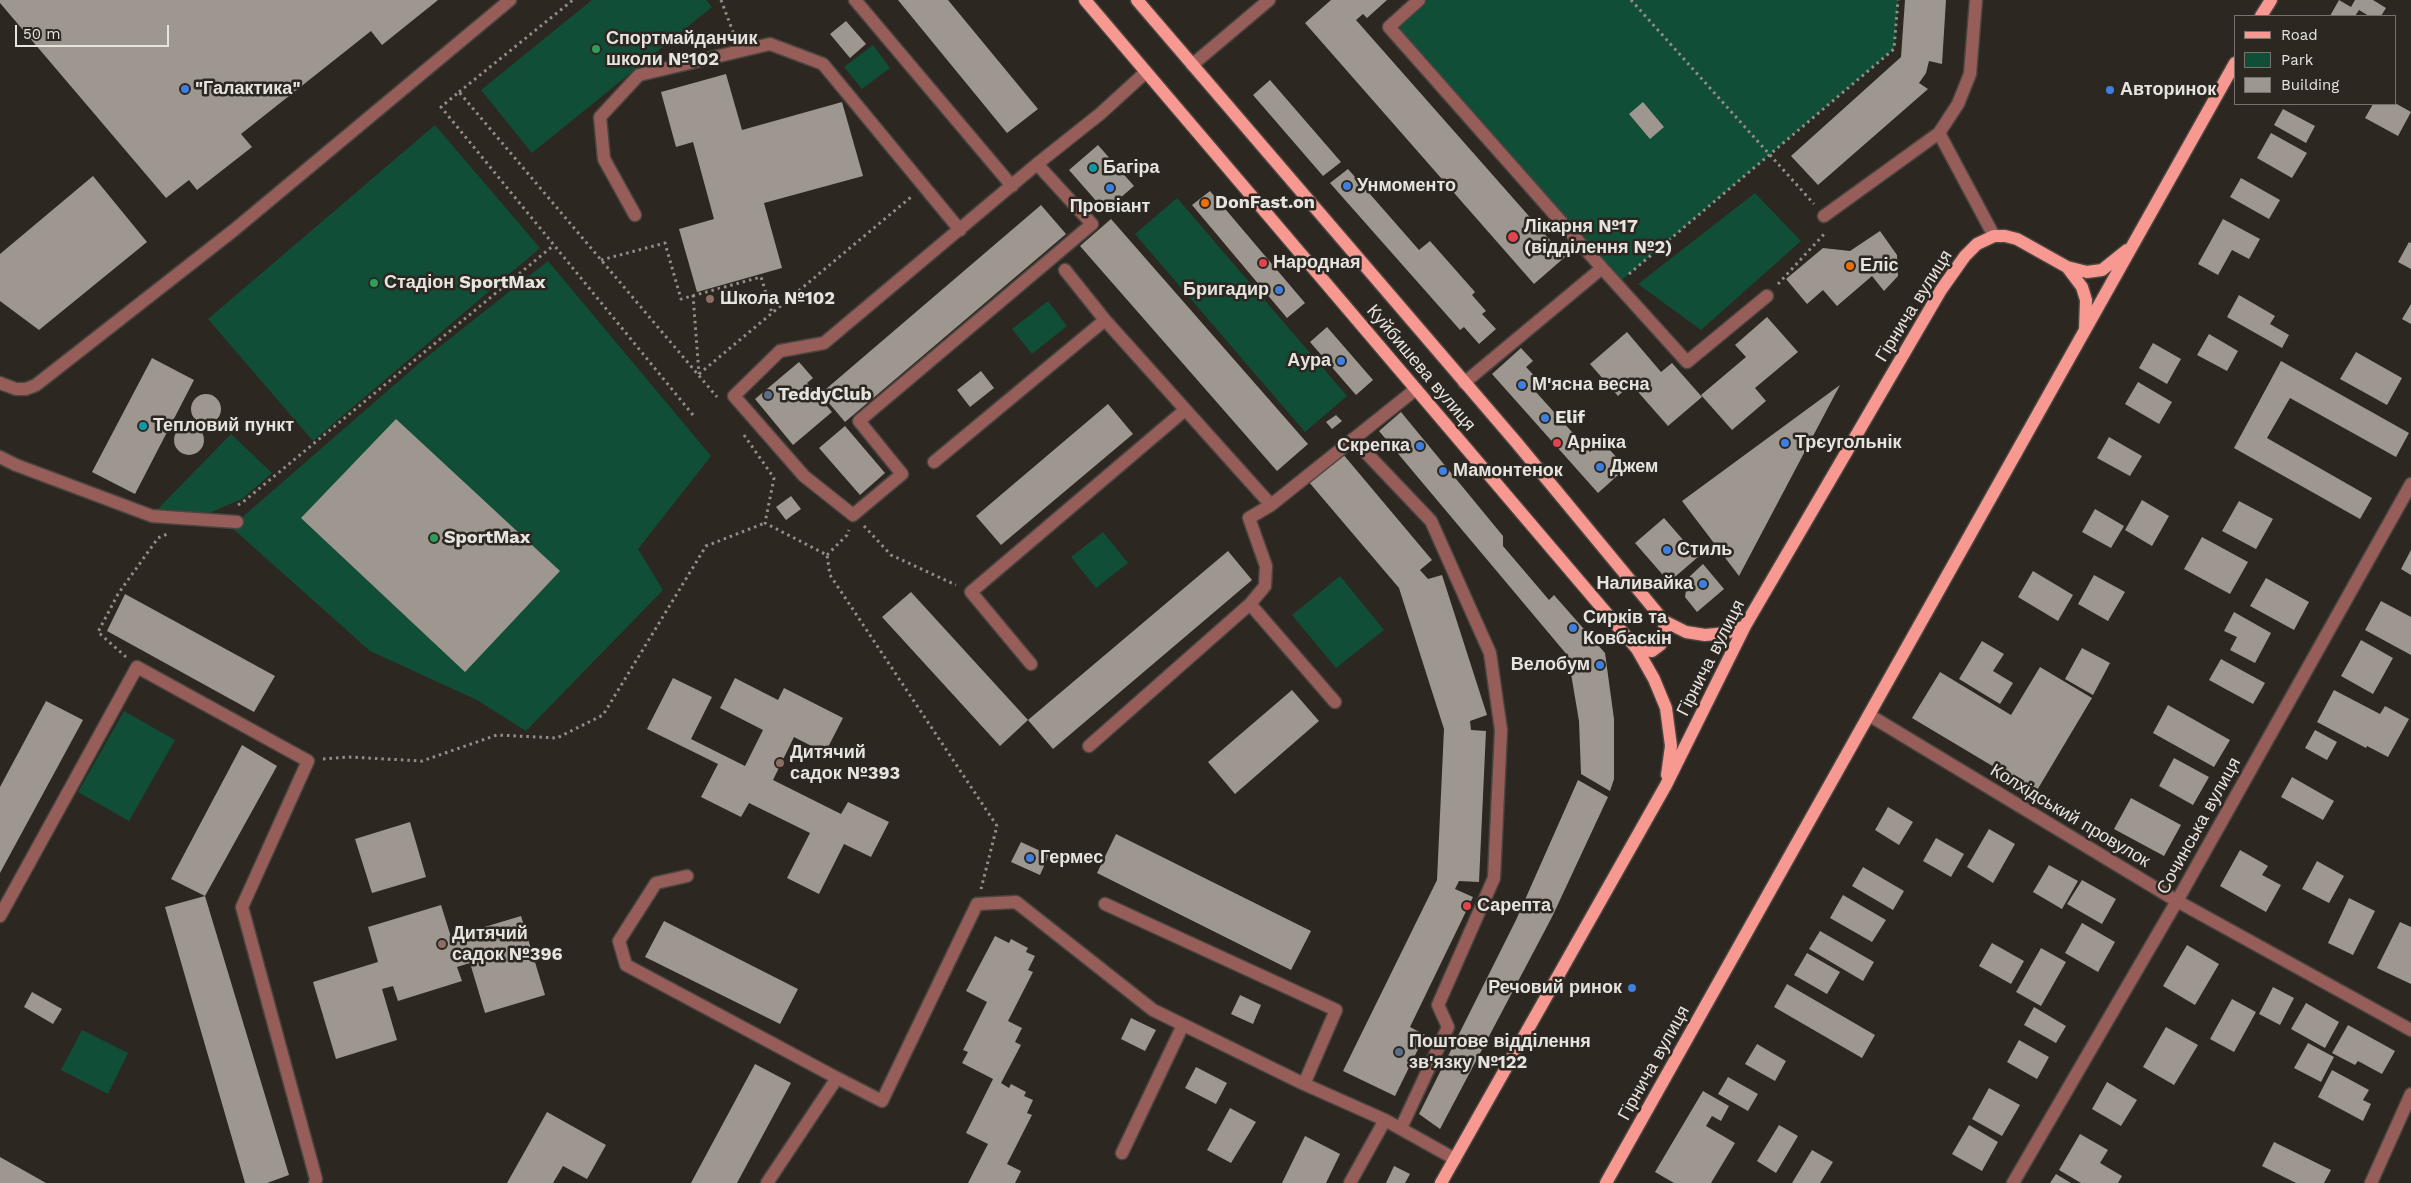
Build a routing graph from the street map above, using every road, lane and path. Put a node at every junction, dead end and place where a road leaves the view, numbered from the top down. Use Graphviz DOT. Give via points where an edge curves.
graph roads {
  1 [pos="510,0"];
  2 [pos="573,0"];
  3 [pos="721,0"];
  4 [pos="855,0"];
  5 [pos="1085,0"];
  6 [pos="1137,0"];
  7 [pos="1269,0"];
  8 [pos="1419,0"];
  9 [pos="1631,0"];
  10 [pos="1898,0"];
  11 [pos="1976,0"];
  12 [pos="2271,0"];
  13 [pos="2262,15"];
  14 [pos="740,51"];
  15 [pos="1192,65"];
  16 [pos="2234,65"];
  17 [pos="1146,72"];
  18 [pos="459,92"];
  19 [pos="1939,133"];
  20 [pos="1771,156"];
  21 [pos="1037,164"];
  22 [pos="1012,186"];
  23 [pos="924,187"];
  24 [pos="635,215"];
  25 [pos="1824,216"];
  26 [pos="960,230"];
  27 [pos="1994,236"];
  28 [pos="2135,243"];
  29 [pos="554,245"];
  30 [pos="601,260"];
  31 [pos="2067,267"];
  32 [pos="1602,268"];
  33 [pos="1065,270"];
  34 [pos="1617,284"];
  35 [pos="693,296"];
  36 [pos="1767,296"];
  37 [pos="772,313"];
  38 [pos="1106,320"];
  39 [pos="2085,332"];
  40 [pos="699,374"];
  41 [pos="0,383"];
  42 [pos="1464,383"];
  43 [pos="1416,390"];
  44 [pos="722,403"];
  45 [pos="1185,410"];
  46 [pos="693,415"];
  47 [pos="743,433"];
  48 [pos="1353,439"];
  49 [pos="0,457"];
  50 [pos="934,462"];
  51 [pos="2411,484"];
  52 [pos="1271,505"];
  53 [pos="235,506"];
  54 [pos="237,522"];
  55 [pos="766,523"];
  56 [pos="866,528"];
  57 [pos="176,531"];
  58 [pos="848,535"];
  59 [pos="827,555"];
  60 [pos="971,592"];
  61 [pos="1250,604"];
  62 [pos="1664,621"];
  63 [pos="1745,626"];
  64 [pos="1637,649"];
  65 [pos="1031,664"];
  66 [pos="137,667"];
  67 [pos="1335,702"];
  68 [pos="1869,715"];
  69 [pos="1089,746"];
  70 [pos="308,761"];
  71 [pos="1666,785"];
  72 [pos="687,876"];
  73 [pos="2177,901"];
  74 [pos="977,904"];
  75 [pos="1105,904"];
  76 [pos="0,916"];
  77 [pos="1183,1026"];
  78 [pos="2411,1030"];
  79 [pos="837,1078"];
  80 [pos="1304,1084"];
  81 [pos="2411,1094"];
  82 [pos="1385,1120"];
  83 [pos="1401,1128"];
  84 [pos="1122,1152"];
  85 [pos="1455,1159"];
  86 [pos="315,1183"];
  87 [pos="767,1183"];
  88 [pos="1350,1183"];
  89 [pos="1441,1183"];
  90 [pos="1606,1183"];
  91 [pos="2013,1183"];
  92 [pos="2371,1183"];
  1 -- 41 [label="street" via="234,230 36,385 16,389"];
  2 -- 18 [label="path"];
  3 -- 14 [label="path"];
  4 -- 22 [label="street"];
  5 -- 17 [label="main road, Куйбишева вулиця"];
  6 -- 15 [label="main road, Куйбишева вулиця"];
  7 -- 15 [label="street"];
  8 -- 32 [label="street" via="1389,27"];
  9 -- 20 [label="path"];
  10 -- 20 [label="path" via="1894,49"];
  11 -- 19 [label="street" via="1970,74 1958,104"];
  12 -- 13 [label="main road"];
  14 -- 23 [label="street" via="770,44 823,64"];
  14 -- 24 [label="street" via="639,75 600,117 604,159"];
  15 -- 42 [label="main road, Куйбишева вулиця"];
  16 -- 28 [label="main road, Гірнича вулиця"];
  17 -- 21 [label="street"];
  17 -- 43 [label="main road, Куйбишева вулиця"];
  18 -- 29 [label="path" via="440,107"];
  18 -- 30 [label="path"];
  19 -- 25 [label="street"];
  19 -- 27 [label="street"];
  20 -- 25 [label="path"];
  20 -- 34 [label="path"];
  21 -- 22 [label="street"];
  21 -- 26 [label="street" via="1092,224 859,421 902,474 853,515 804,476 734,396 780,351 824,343"];
  22 -- 26 [label="street"];
  23 -- 26 [label="street"];
  23 -- 37 [label="path"];
  25 -- 36 [label="path" via="1826,231"];
  27 -- 31 [label="main road, Гірнича вулиця" via="2017,238"];
  27 -- 63 [label="main road, Гірнича вулиця" via="1977,244 1965,256 1941,290"];
  28 -- 31 [label="main road, Гірнича вулиця" via="2102,270 2087,272"];
  28 -- 39 [label="main road, Гірнича вулиця"];
  29 -- 46 [label="path"];
  29 -- 53 [label="path"];
  30 -- 35 [label="path" via="665,243 681,298"];
  30 -- 40 [label="path"];
  31 -- 39 [label="main road, Гірнича вулиця" via="2082,287 2086,300"];
  32 -- 34 [label="street"];
  32 -- 42 [label="street"];
  33 -- 38 [label="street"];
  34 -- 36 [label="street" via="1687,362"];
  35 -- 37 [label="path" via="761,277"];
  35 -- 40 [label="path"];
  37 -- 40 [label="path"];
  38 -- 45 [label="street"];
  38 -- 50 [label="street"];
  39 -- 68 [label="main road, Гірнича вулиця"];
  40 -- 44 [label="path"];
  42 -- 62 [label="main road, Куйбишева вулиця"];
  43 -- 48 [label="street"];
  43 -- 64 [label="main road, Куйбишева вулиця"];
  45 -- 52 [label="street"];
  45 -- 60 [label="street"];
  47 -- 55 [label="path" via="774,478"];
  48 -- 52 [label="street"];
  48 -- 83 [label="street" via="1431,521 1490,653 1500,730 1494,878 1438,1005 1448,1027"];
  49 -- 54 [label="street" via="152,516"];
  51 -- 73 [label="street, Сочинська вулиця"];
  52 -- 61 [label="street" via="1249,518 1266,566 1265,586"];
  55 -- 59 [label="path"];
  55 -- 70 [label="path" via="706,546 603,715 557,738 497,736 422,762 349,757"];
  56 -- 60 [label="path" via="891,555"];
  57 -- 66 [label="path" via="158,538 118,594 98,632"];
  58 -- 59 [label="path"];
  59 -- 74 [label="path" via="830,575 997,826"];
  60 -- 65 [label="street"];
  61 -- 67 [label="street"];
  61 -- 69 [label="street"];
  62 -- 63 [label="main road, Куйбишева вулиця" via="1686,632 1704,635 1726,633"];
  62 -- 64 [label="main road" via="1665,637 1660,645 1652,651"];
  63 -- 71 [label="main road, Гірнича вулиця"];
  64 -- 71 [label="main road, Куйбишева вулиця" via="1666,708 1671,746"];
  66 -- 70 [label="street"];
  66 -- 76 [label="street"];
  68 -- 73 [label="street, Колхідський провулок"];
  68 -- 90 [label="main road, Гірнича вулиця"];
  70 -- 86 [label="street" via="242,907"];
  71 -- 85 [label="main road, Гірнича вулиця"];
  72 -- 79 [label="street" via="656,883 619,941 626,965"];
  73 -- 78 [label="street, Колхідський провулок"];
  73 -- 91 [label="street, Сочинська вулиця"];
  74 -- 77 [label="street" via="1016,902 1153,1010"];
  74 -- 79 [label="street" via="882,1101"];
  75 -- 80 [label="street" via="1336,1010"];
  77 -- 80 [label="street"];
  77 -- 84 [label="street"];
  79 -- 87 [label="street"];
  80 -- 82 [label="street"];
  81 -- 92 [label="street"];
  82 -- 83 [label="street"];
  82 -- 88 [label="street"];
  83 -- 85 [label="street"];
  85 -- 89 [label="main road, Гірнича вулиця"];
}
